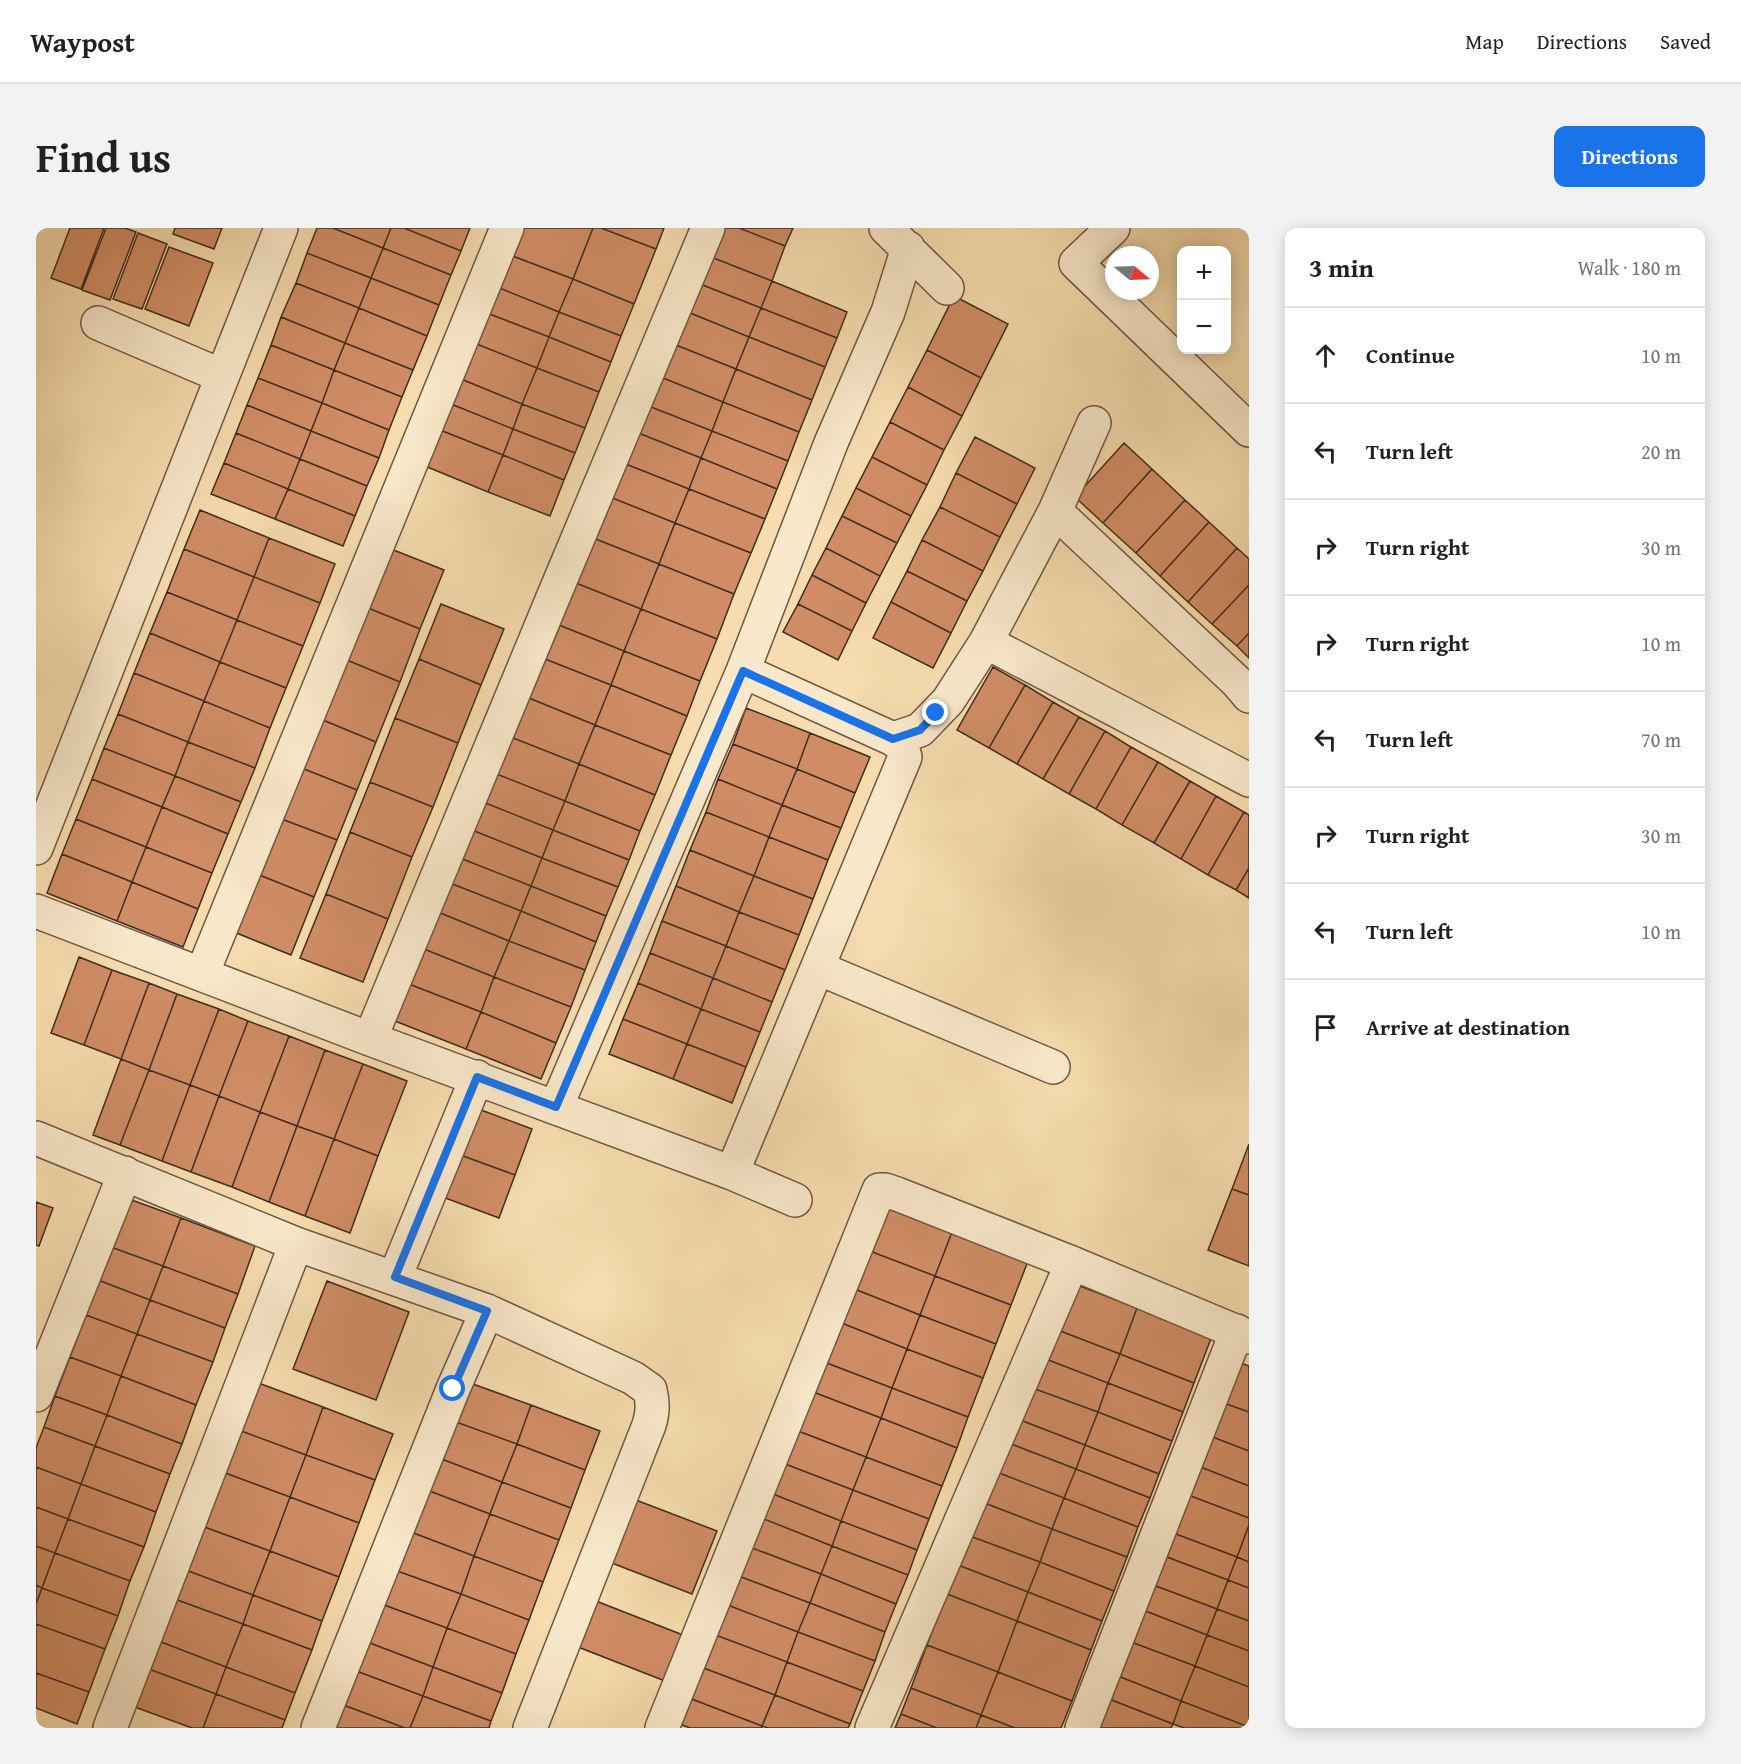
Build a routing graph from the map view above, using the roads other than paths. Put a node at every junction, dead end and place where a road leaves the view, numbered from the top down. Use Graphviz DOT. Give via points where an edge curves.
graph roads {
  1 [pos="281,228"];
  2 [pos="507,228"];
  3 [pos="708,228"];
  4 [pos="1113,228"];
  5 [pos="897,238"];
  6 [pos="947,288"];
  7 [pos="98,323"];
  8 [pos="222,376"];
  9 [pos="1094,423"];
  10 [pos="1249,430"];
  11 [pos="1055,511"];
  12 [pos="986,642"];
  13 [pos="743,671"];
  14 [pos="1249,696"];
  15 [pos="893,739"];
  16 [pos="1249,780"];
  17 [pos="36,848"];
  18 [pos="36,911"];
  19 [pos="818,968"];
  20 [pos="202,974"];
  21 [pos="370,1039"];
  22 [pos="1053,1067"];
  23 [pos="477,1077"];
  24 [pos="556,1107"];
  25 [pos="36,1138"];
  26 [pos="125,1173"];
  27 [pos="732,1173"];
  28 [pos="795,1200"];
  29 [pos="296,1244"];
  30 [pos="1072,1263"];
  31 [pos="395,1277"];
  32 [pos="487,1311"];
  33 [pos="1243,1334"];
  34 [pos="36,1395"];
  35 [pos="110,1728"];
  36 [pos="318,1728"];
  37 [pos="530,1728"];
  38 [pos="662,1728"];
  39 [pos="872,1728"];
  40 [pos="1082,1728"];
  1 -- 8 [label="street"];
  2 -- 20 [label="street"];
  3 -- 21 [label="street"];
  4 -- 10 [label="street" via="1076,263"];
  5 -- 6 [label="street"];
  5 -- 13 [label="street" via="888,312 831,443"];
  7 -- 8 [label="street"];
  8 -- 17 [label="street"];
  9 -- 11 [label="street"];
  11 -- 12 [label="street"];
  11 -- 14 [label="street"];
  12 -- 15 [label="street" via="948,701 920,730"];
  12 -- 16 [label="street"];
  13 -- 15 [label="street"];
  13 -- 24 [label="street"];
  15 -- 19 [label="street" via="902,746 903,767"];
  18 -- 20 [label="street"];
  19 -- 22 [label="street"];
  19 -- 27 [label="street"];
  20 -- 21 [label="street"];
  21 -- 23 [label="street"];
  23 -- 24 [label="street"];
  23 -- 31 [label="street"];
  24 -- 27 [label="street"];
  25 -- 26 [label="street"];
  26 -- 29 [label="street"];
  26 -- 34 [label="street"];
  27 -- 28 [label="street"];
  29 -- 31 [label="street"];
  29 -- 35 [label="street"];
  30 -- 33 [label="street"];
  30 -- 38 [label="street" via="879,1190"];
  30 -- 39 [label="street"];
  31 -- 32 [label="street"];
  32 -- 36 [label="street"];
  32 -- 37 [label="street" via="633,1378 650,1390 653,1402 649,1425"];
  33 -- 40 [label="street"];
}
